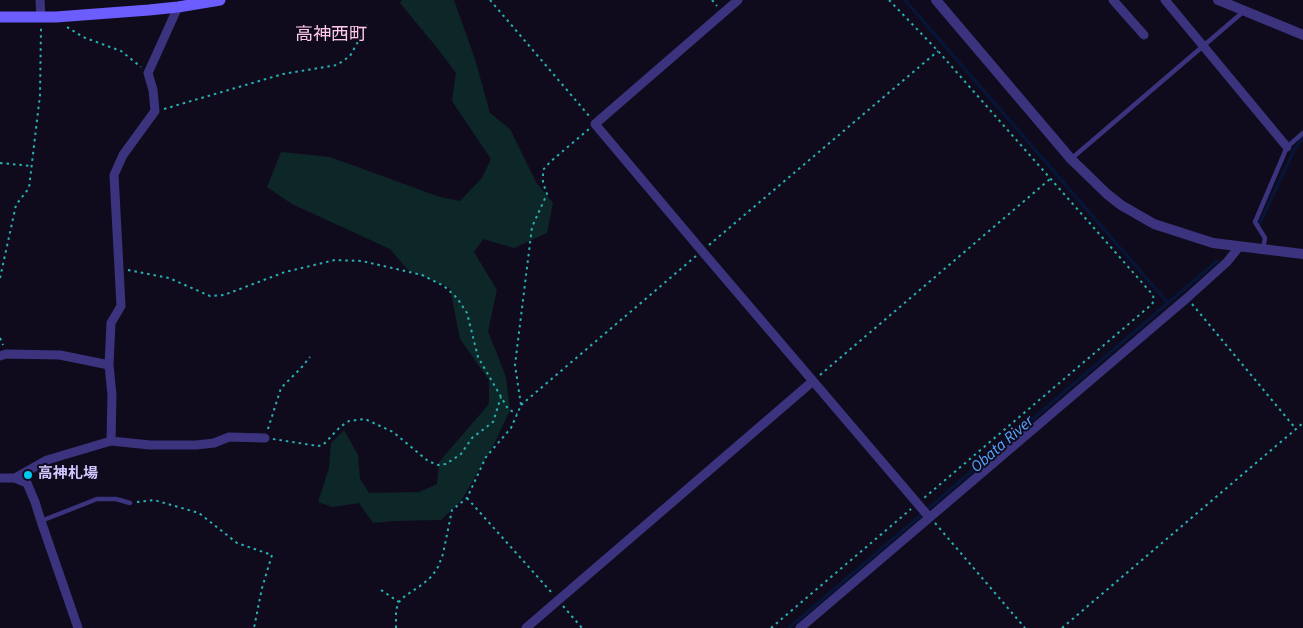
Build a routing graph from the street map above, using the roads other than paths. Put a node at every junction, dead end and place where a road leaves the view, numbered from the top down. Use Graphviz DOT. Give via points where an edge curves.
graph roads {
  1 [pos="40,0"];
  2 [pos="220,0"];
  3 [pos="738,0"];
  4 [pos="936,0"];
  5 [pos="1113,0"];
  6 [pos="1165,0"];
  7 [pos="1218,0"];
  8 [pos="178,7"];
  9 [pos="1244,11"];
  10 [pos="0,17"];
  11 [pos="41,17"];
  12 [pos="1303,34"];
  13 [pos="1144,35"];
  14 [pos="1204,45"];
  15 [pos="1303,133"];
  16 [pos="1287,147"];
  17 [pos="1071,159"];
  18 [pos="1239,247"];
  19 [pos="1263,249"];
  20 [pos="1303,254"];
  21 [pos="0,356"];
  22 [pos="109,365"];
  23 [pos="814,381"];
  24 [pos="265,438"];
  25 [pos="111,442"];
  26 [pos="0,478"];
  27 [pos="15,478"];
  28 [pos="130,503"];
  29 [pos="930,517"];
  30 [pos="40,521"];
  31 [pos="78,628"];
  32 [pos="526,628"];
  33 [pos="800,628"];
  1 -- 11 [label="street"];
  2 -- 8 [label="main road"];
  3 -- 23 [label="street" via="596,124"];
  4 -- 17 [label="street"];
  5 -- 13 [label="street"];
  6 -- 14 [label="street"];
  7 -- 9 [label="street"];
  8 -- 11 [label="main road"];
  8 -- 22 [label="street" via="148,73 155,112 123,155 114,175 121,306 111,324"];
  9 -- 12 [label="street"];
  9 -- 14 [label="lane"];
  10 -- 11 [label="main road"];
  14 -- 16 [label="street"];
  14 -- 17 [label="lane"];
  15 -- 16 [label="lane"];
  16 -- 19 [label="lane" via="1255,222 1265,238"];
  17 -- 18 [label="street" via="1121,205 1154,224 1213,243"];
  18 -- 19 [label="street"];
  18 -- 29 [label="street" via="1187,298"];
  19 -- 20 [label="street"];
  21 -- 22 [label="street" via="60,355"];
  22 -- 25 [label="street"];
  23 -- 29 [label="street"];
  23 -- 32 [label="street"];
  24 -- 25 [label="street" via="229,437 196,445"];
  25 -- 27 [label="street" via="47,460"];
  26 -- 27 [label="street"];
  27 -- 30 [label="street" via="26,483"];
  28 -- 30 [label="lane" via="97,499"];
  29 -- 33 [label="street"];
  30 -- 31 [label="street"];
}
